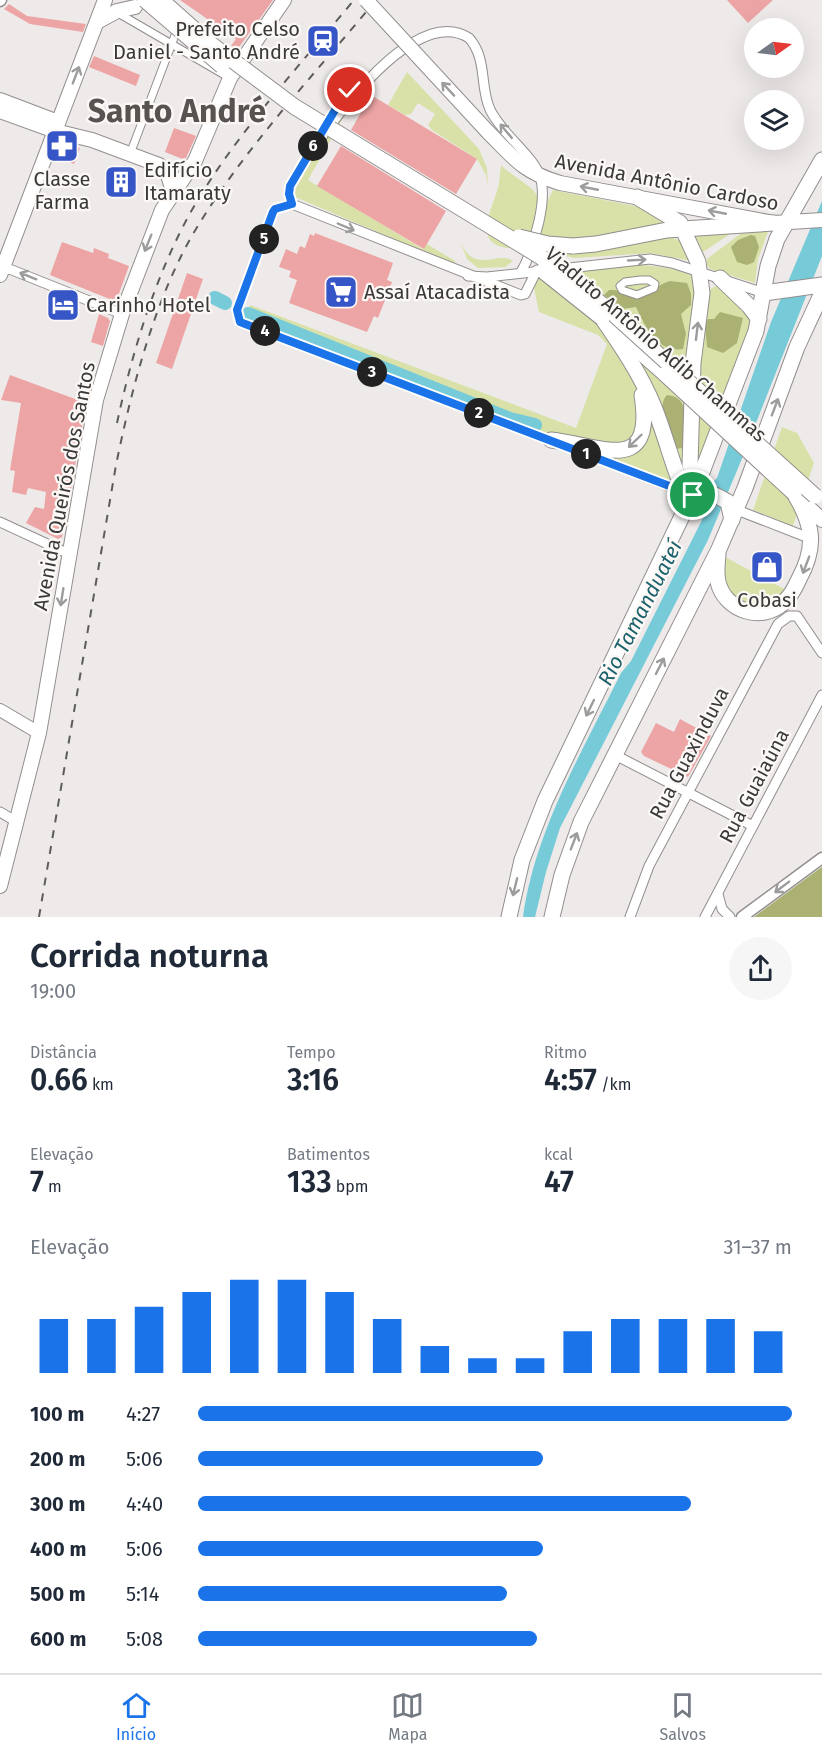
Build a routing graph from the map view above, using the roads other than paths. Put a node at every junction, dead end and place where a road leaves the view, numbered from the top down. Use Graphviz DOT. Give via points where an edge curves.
graph roads {
  1 [pos="105,0"];
  2 [pos="161,0"];
  3 [pos="285,0"];
  4 [pos="366,0"];
  5 [pos="140,3"];
  6 [pos="116,5"];
  7 [pos="97,22"];
  8 [pos="439,22"];
  9 [pos="177,30"];
  10 [pos="405,33"];
  11 [pos="172,44"];
  12 [pos="230,78"];
  13 [pos="0,100"];
  14 [pos="0,111"];
  15 [pos="56,127"];
  16 [pos="130,154"];
  17 [pos="822,160"];
  18 [pos="541,178"];
  19 [pos="173,191"];
  20 [pos="637,197"];
  21 [pos="292,204"];
  22 [pos="822,220"];
  23 [pos="780,223"];
  24 [pos="684,228"];
  25 [pos="502,231"];
  26 [pos="531,256"];
  27 [pos="579,266"];
  28 [pos="1,270"];
  29 [pos="537,270"];
  30 [pos="521,272"];
  31 [pos="700,272"];
  32 [pos="468,276"];
  33 [pos="720,279"];
  34 [pos="818,288"];
  35 [pos="526,292"];
  36 [pos="765,293"];
  37 [pos="122,314"];
  38 [pos="602,318"];
  39 [pos="759,319"];
  40 [pos="640,377"];
  41 [pos="551,440"];
  42 [pos="693,493"];
  43 [pos="794,493"];
  44 [pos="815,501"];
  45 [pos="732,510"];
  46 [pos="822,520"];
  47 [pos="0,522"];
  48 [pos="804,536"];
  49 [pos="719,549"];
  50 [pos="69,554"];
  51 [pos="822,653"];
  52 [pos="822,695"];
  53 [pos="0,710"];
  54 [pos="39,733"];
  55 [pos="615,754"];
  56 [pos="689,793"];
  57 [pos="0,812"];
  58 [pos="17,822"];
  59 [pos="753,826"];
  60 [pos="821,856"];
  61 [pos="0,885"];
  62 [pos="717,894"];
  63 [pos="509,917"];
  64 [pos="552,917"];
  65 [pos="630,917"];
  66 [pos="705,917"];
  67 [pos="730,917"];
  68 [pos="742,917"];
  1 -- 7 [label="main road"];
  2 -- 25 [label="highway, Viaduto Antônio Adib Chammas, bridge" via="212,45 295,107"];
  3 -- 12 [label="main road, Avenida Queirós dos Santos"];
  18 -- 4 [label="main road, one-way, bridge" via="525,169 488,132"];
  5 -- 6 [label="main road"];
  5 -- 38 [label="highway, Viaduto Antônio Adib Chammas, bridge" via="288,115 516,251"];
  6 -- 7 [label="main road"];
  6 -- 11 [label="street"];
  15 -- 7 [label="main road, one-way"];
  18 -- 8 [label="street, one-way" via="490,111 475,46 456,27"];
  9 -- 11 [label="street"];
  10 -- 21 [label="street" via="338,105 290,186"];
  11 -- 12 [label="street"];
  11 -- 16 [label="street"];
  12 -- 19 [label="main road, Avenida Queirós dos Santos" via="195,161"];
  13 -- 15 [label="main road"];
  14 -- 15 [label="main road"];
  15 -- 16 [label="main road"];
  15 -- 28 [label="main road"];
  16 -- 19 [label="main road" via="164,168"];
  17 -- 23 [label="highway"];
  20 -- 18 [label="main road, Avenida Antônio Cardoso, one-way"];
  18 -- 26 [label="street" via="543,199"];
  19 -- 37 [label="main road, Avenida Queirós dos Santos, one-way" via="158,219"];
  23 -- 20 [label="main road, Avenida Antônio Cardoso, one-way"];
  20 -- 24 [label="highway" via="676,218"];
  21 -- 32 [label="street, one-way"];
  21 -- 41 [label="street" via="273,212 237,310 240,322"];
  22 -- 23 [label="main road, Avenida Antônio Cardoso"];
  23 -- 24 [label="highway"];
  23 -- 36 [label="highway"];
  24 -- 25 [label="highway, bridge" via="573,246"];
  24 -- 31 [label="highway"];
  25 -- 44 [label="highway, Viaduto Antônio Adib Chammas, bridge" via="609,310"];
  26 -- 27 [label="street"];
  26 -- 30 [label="street"];
  27 -- 29 [label="street"];
  27 -- 31 [label="street, one-way" via="650,260"];
  37 -- 28 [label="street, one-way" via="12,270"];
  29 -- 30 [label="street"];
  29 -- 35 [label="street"];
  30 -- 32 [label="street"];
  30 -- 35 [label="street"];
  31 -- 33 [label="street"];
  42 -- 31 [label="highway, one-way" via="689,458 693,363 702,293"];
  32 -- 35 [label="street" via="521,295"];
  33 -- 36 [label="street"];
  33 -- 39 [label="highway"];
  34 -- 36 [label="highway"];
  45 -- 34 [label="highway, one-way"];
  36 -- 39 [label="highway"];
  37 -- 50 [label="main road, Avenida Queirós dos Santos" via="96,400"];
  38 -- 40 [label="highway"];
  38 -- 43 [label="highway, Viaduto Antônio Adib Chammas, bridge"];
  39 -- 42 [label="highway"];
  40 -- 41 [label="highway, one-way" via="645,413 642,435 632,446 612,452"];
  40 -- 42 [label="highway" via="659,420 671,462"];
  41 -- 42 [label="street"];
  42 -- 45 [label="highway"];
  42 -- 63 [label="highway, one-way" via="545,801 522,860"];
  43 -- 44 [label="highway, Viaduto Antônio Adib Chammas"];
  43 -- 49 [label="highway, one-way" via="807,517 811,550 791,595 771,611 754,613 738,608 725,597 718,582"];
  44 -- 46 [label="main road"];
  45 -- 48 [label="street"];
  45 -- 49 [label="highway"];
  47 -- 50 [label="street"];
  55 -- 49 [label="highway, one-way"];
  50 -- 54 [label="main road, Avenida Queirós dos Santos, one-way"];
  51 -- 56 [label="street, Rua Guaxinduva" via="797,616 781,620"];
  52 -- 59 [label="street, Rua Guaiaúna"];
  53 -- 54 [label="main road"];
  54 -- 58 [label="main road, Avenida Queirós dos Santos"];
  55 -- 56 [label="street"];
  64 -- 55 [label="highway, one-way" via="579,828"];
  56 -- 59 [label="street"];
  56 -- 65 [label="street, Rua Guaxinduva" via="649,866"];
  57 -- 58 [label="street"];
  58 -- 61 [label="main road, Avenida Queirós dos Santos"];
  59 -- 62 [label="street, Rua Guaiaúna"];
  60 -- 68 [label="street, one-way"];
  62 -- 66 [label="street, Rua Guaiaúna"];
  62 -- 67 [label="street" via="722,909"];
}
